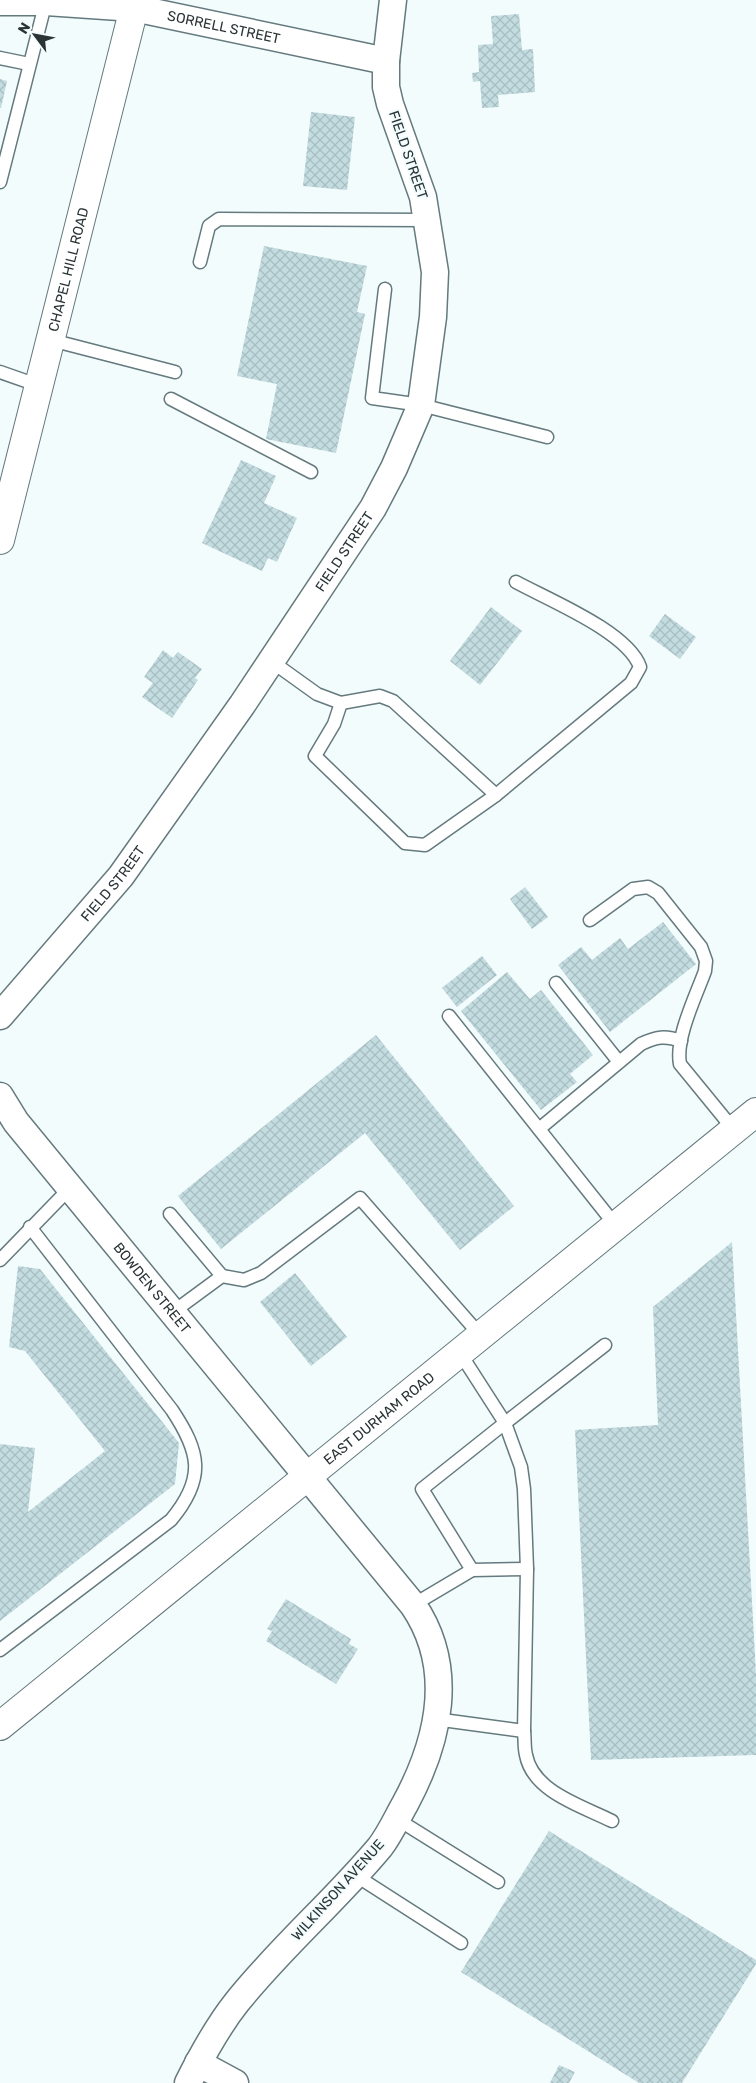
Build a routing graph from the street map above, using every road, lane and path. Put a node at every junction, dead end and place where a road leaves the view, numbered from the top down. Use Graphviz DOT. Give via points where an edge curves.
graph roads {
  1 [pos="393,0"];
  2 [pos="46,1"];
  3 [pos="0,2"];
  4 [pos="135,4"];
  5 [pos="0,58"];
  6 [pos="386,61"];
  7 [pos="29,64"];
  8 [pos="0,182"];
  9 [pos="427,220"];
  10 [pos="200,262"];
  11 [pos="385,289"];
  12 [pos="51,340"];
  13 [pos="0,372"];
  14 [pos="175,372"];
  15 [pos="40,386"];
  16 [pos="171,399"];
  17 [pos="420,405"];
  18 [pos="547,437"];
  19 [pos="311,472"];
  20 [pos="0,540"];
  21 [pos="516,582"];
  22 [pos="271,661"];
  23 [pos="341,703"];
  24 [pos="496,795"];
  25 [pos="590,920"];
  26 [pos="556,983"];
  27 [pos="0,1016"];
  28 [pos="449,1016"];
  29 [pos="681,1041"];
  30 [pos="619,1062"];
  31 [pos="0,1096"];
  32 [pos="756,1112"];
  33 [pos="539,1129"];
  34 [pos="734,1130"];
  35 [pos="70,1188"];
  36 [pos="170,1214"];
  37 [pos="616,1226"];
  38 [pos="30,1227"];
  39 [pos="0,1260"];
  40 [pos="222,1276"];
  41 [pos="173,1312"];
  42 [pos="481,1336"];
  43 [pos="605,1344"];
  44 [pos="460,1353"];
  45 [pos="505,1423"];
  46 [pos="308,1477"];
  47 [pos="527,1569"];
  48 [pos="472,1570"];
  49 [pos="413,1605"];
  50 [pos="0,1650"];
  51 [pos="435,1720"];
  52 [pos="0,1726"];
  53 [pos="524,1731"];
  54 [pos="397,1819"];
  55 [pos="612,1821"];
  56 [pos="355,1875"];
  57 [pos="498,1882"];
  58 [pos="461,1943"];
  59 [pos="193,2073"];
  60 [pos="235,2083"];
  1 -- 6 [label="street, FIELD STREET"];
  2 -- 3 [label="street, SORRELL STREET"];
  2 -- 4 [label="street, SORRELL STREET"];
  2 -- 7 [label="lane"];
  4 -- 6 [label="street, SORRELL STREET"];
  4 -- 12 [label="street, CHAPEL HILL ROAD"];
  5 -- 7 [label="lane"];
  6 -- 9 [label="street, FIELD STREET" via="390,104 416,173"];
  7 -- 8 [label="lane"];
  9 -- 10 [label="lane" via="219,219 210,226"];
  9 -- 17 [label="street, FIELD STREET" via="435,272 428,364"];
  11 -- 17 [label="lane" via="372,398"];
  12 -- 14 [label="lane"];
  12 -- 15 [label="street, CHAPEL HILL ROAD"];
  13 -- 15 [label="lane"];
  15 -- 20 [label="street, CHAPEL HILL ROAD"];
  16 -- 19 [label="lane"];
  17 -- 18 [label="lane"];
  17 -- 22 [label="street, FIELD STREET" via="373,508"];
  21 -- 24 [label="lane" via="614,635 626,644 640,667 631,683"];
  22 -- 23 [label="lane" via="318,694"];
  22 -- 27 [label="street, FIELD STREET" via="121,876"];
  23 -- 24 [label="lane" via="380,696 393,701"];
  23 -- 24 [label="lane" via="334,724 315,756 405,843 425,845"];
  25 -- 29 [label="lane" via="633,889 648,887 658,893 701,947 706,961 705,971"];
  26 -- 30 [label="lane"];
  28 -- 33 [label="lane"];
  29 -- 30 [label="lane" via="666,1036 652,1039"];
  29 -- 34 [label="lane" via="678,1049 680,1064"];
  30 -- 33 [label="lane"];
  31 -- 35 [label="street, BOWDEN STREET" via="16,1122"];
  32 -- 34 [label="street, EAST DURHAM ROAD"];
  33 -- 37 [label="lane"];
  34 -- 37 [label="street, EAST DURHAM ROAD"];
  35 -- 38 [label="lane"];
  35 -- 41 [label="street, BOWDEN STREET"];
  36 -- 40 [label="lane"];
  37 -- 42 [label="street, EAST DURHAM ROAD"];
  38 -- 39 [label="lane"];
  38 -- 50 [label="lane" via="172,1410 188,1434 196,1456 196,1472 191,1491 171,1520"];
  40 -- 41 [label="lane"];
  40 -- 42 [label="lane" via="244,1280 261,1273 360,1198"];
  41 -- 46 [label="street, BOWDEN STREET"];
  42 -- 44 [label="street, EAST DURHAM ROAD"];
  43 -- 45 [label="lane"];
  44 -- 45 [label="lane"];
  44 -- 46 [label="street, EAST DURHAM ROAD"];
  45 -- 47 [label="lane" via="522,1467"];
  45 -- 48 [label="lane" via="422,1489"];
  46 -- 49 [label="street, WILKINSON AVENUE"];
  46 -- 52 [label="street, EAST DURHAM ROAD"];
  47 -- 48 [label="lane"];
  47 -- 53 [label="lane"];
  48 -- 49 [label="lane"];
  49 -- 51 [label="street, WILKINSON AVENUE" via="427,1624 434,1643 440,1693"];
  51 -- 53 [label="lane"];
  51 -- 54 [label="street, WILKINSON AVENUE" via="423,1767"];
  53 -- 55 [label="lane" via="526,1755 539,1780"];
  54 -- 56 [label="street, WILKINSON AVENUE" via="381,1845"];
  54 -- 57 [label="lane"];
  56 -- 58 [label="lane"];
  56 -- 59 [label="street, WILKINSON AVENUE" via="235,2004"];
  59 -- 60 [label="street"];
}
